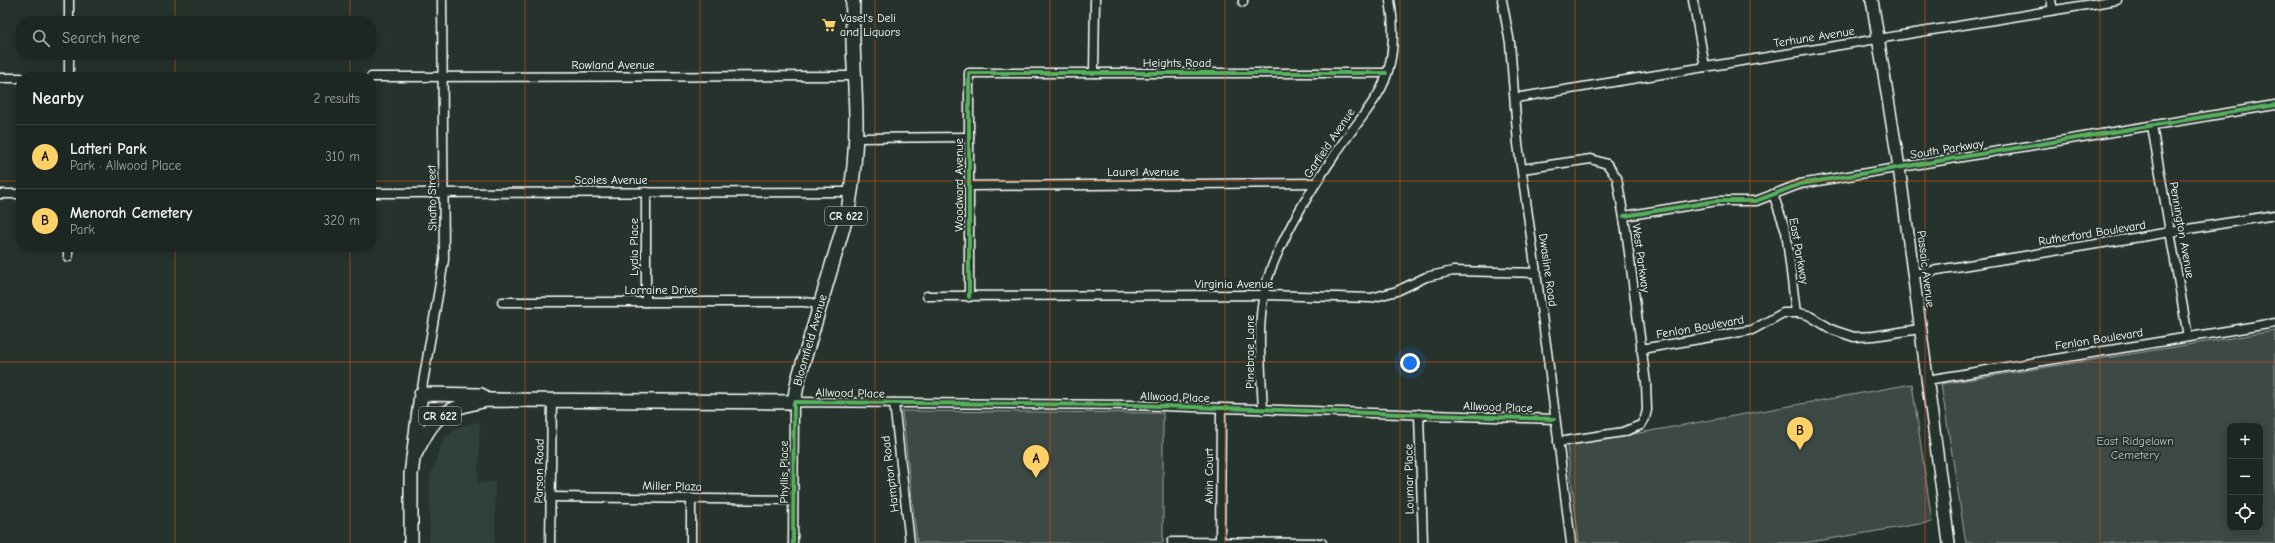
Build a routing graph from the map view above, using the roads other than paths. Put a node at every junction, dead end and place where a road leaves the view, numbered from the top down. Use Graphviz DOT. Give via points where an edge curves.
graph roads {
  1 [pos="69,0"];
  2 [pos="442,0"];
  3 [pos="853,0"];
  4 [pos="1095,0"];
  5 [pos="1390,0"];
  6 [pos="1502,0"];
  7 [pos="1693,0"];
  8 [pos="1872,0"];
  9 [pos="2051,0"];
  10 [pos="2117,0"];
  11 [pos="2053,10"];
  12 [pos="69,16"];
  13 [pos="1879,38"];
  14 [pos="69,60"];
  15 [pos="1705,67"];
  16 [pos="70,72"];
  17 [pos="969,73"];
  18 [pos="1094,73"];
  19 [pos="1386,73"];
  20 [pos="854,76"];
  21 [pos="376,77"];
  22 [pos="0,78"];
  23 [pos="16,78"];
  24 [pos="442,78"];
  25 [pos="1514,98"];
  26 [pos="2275,105"];
  27 [pos="2152,126"];
  28 [pos="969,137"];
  29 [pos="856,138"];
  30 [pos="1899,167"];
  31 [pos="1522,169"];
  32 [pos="1316,183"];
  33 [pos="969,186"];
  34 [pos="444,192"];
  35 [pos="646,192"];
  36 [pos="851,192"];
  37 [pos="376,193"];
  38 [pos="0,194"];
  39 [pos="16,194"];
  40 [pos="1773,194"];
  41 [pos="2275,215"];
  42 [pos="1624,216"];
  43 [pos="2170,232"];
  44 [pos="68,252"];
  45 [pos="68,257"];
  46 [pos="1537,274"];
  47 [pos="1913,274"];
  48 [pos="1265,295"];
  49 [pos="927,296"];
  50 [pos="969,297"];
  51 [pos="502,302"];
  52 [pos="646,302"];
  53 [pos="820,304"];
  54 [pos="1796,313"];
  55 [pos="2275,323"];
  56 [pos="1920,329"];
  57 [pos="2188,337"];
  58 [pos="1641,349"];
  59 [pos="1927,380"];
  60 [pos="421,394"];
  61 [pos="487,400"];
  62 [pos="552,400"];
  63 [pos="794,402"];
  64 [pos="894,403"];
  65 [pos="1221,409"];
  66 [pos="1263,410"];
  67 [pos="1419,414"];
  68 [pos="1554,419"];
  69 [pos="1558,442"];
  70 [pos="413,458"];
  71 [pos="550,496"];
  72 [pos="691,498"];
  73 [pos="793,500"];
  74 [pos="1172,542"];
  75 [pos="1220,542"];
  76 [pos="411,543"];
  77 [pos="550,543"];
  78 [pos="691,543"];
  79 [pos="793,543"];
  80 [pos="910,543"];
  81 [pos="1322,543"];
  82 [pos="1423,543"];
  83 [pos="1571,543"];
  84 [pos="1949,543"];
  1 -- 12 [label="street"];
  2 -- 24 [label="street, Shafto Street"];
  3 -- 20 [label="main road, Bloomfield Avenue / CR 622"];
  4 -- 18 [label="street"];
  5 -- 19 [label="street, Garfield Avenue" via="1394,41"];
  6 -- 25 [label="street, Dwasline Road" via="1510,43"];
  7 -- 15 [label="street"];
  8 -- 13 [label="street, Passaic Avenue"];
  9 -- 11 [label="street"];
  10 -- 11 [label="street, Terhune Avenue"];
  11 -- 13 [label="street, Terhune Avenue"];
  13 -- 15 [label="street, Terhune Avenue"];
  13 -- 30 [label="street, Passaic Avenue"];
  14 -- 16 [label="street"];
  15 -- 25 [label="street, Terhune Avenue"];
  17 -- 18 [label="street, Heights Road"];
  17 -- 28 [label="street, Woodward Avenue"];
  18 -- 19 [label="street, Heights Road"];
  19 -- 32 [label="street, Garfield Avenue" via="1379,93"];
  20 -- 24 [label="street, Rowland Avenue"];
  20 -- 29 [label="main road, Bloomfield Avenue / CR 622"];
  21 -- 24 [label="street, Rowland Avenue"];
  22 -- 23 [label="street"];
  24 -- 34 [label="street, Shafto Street"];
  25 -- 31 [label="street, Dwasline Road"];
  26 -- 27 [label="street, South Parkway"];
  27 -- 30 [label="street, South Parkway"];
  27 -- 43 [label="street, Pennington Avenue"];
  28 -- 29 [label="street"];
  28 -- 33 [label="street, Woodward Avenue"];
  29 -- 36 [label="main road, Bloomfield Avenue / CR 622"];
  30 -- 40 [label="street, South Parkway" via="1800,184"];
  30 -- 47 [label="street, Passaic Avenue"];
  31 -- 42 [label="street, West Parkway" via="1591,159 1600,160 1614,170"];
  31 -- 46 [label="street, Dwasline Road"];
  32 -- 33 [label="street, Laurel Avenue"];
  32 -- 48 [label="street, Garfield Avenue" via="1277,255"];
  33 -- 50 [label="street, Woodward Avenue"];
  34 -- 35 [label="street, Scoles Avenue"];
  34 -- 37 [label="street, Scoles Avenue"];
  34 -- 60 [label="street, Shafto Street" via="444,260"];
  35 -- 36 [label="street, Scoles Avenue"];
  35 -- 52 [label="street, Lydia Place"];
  36 -- 53 [label="main road, Bloomfield Avenue / CR 622" via="848,211"];
  38 -- 39 [label="street"];
  40 -- 42 [label="street, South Parkway" via="1756,201 1717,201"];
  40 -- 54 [label="street, East Parkway" via="1786,231"];
  41 -- 43 [label="street, Rutherford Boulevard"];
  42 -- 58 [label="street, West Parkway"];
  43 -- 47 [label="street, Rutherford Boulevard"];
  43 -- 57 [label="street, Pennington Avenue"];
  44 -- 45 [label="street"];
  46 -- 48 [label="street, Virginia Avenue" via="1453,271 1426,277 1391,293 1372,298"];
  46 -- 68 [label="street, Dwasline Road"];
  47 -- 56 [label="street, Passaic Avenue"];
  48 -- 50 [label="street, Virginia Avenue"];
  48 -- 66 [label="street, Pinebrae Lane" via="1260,329"];
  49 -- 50 [label="street, Virginia Avenue"];
  51 -- 52 [label="street, Lorraine Drive"];
  52 -- 53 [label="street, Lorraine Drive"];
  53 -- 63 [label="main road, Bloomfield Avenue / CR 622"];
  54 -- 56 [label="street, Fenlon Boulevard" via="1808,315 1833,330 1854,337"];
  54 -- 58 [label="street, Fenlon Boulevard" via="1775,316 1747,331"];
  55 -- 57 [label="street, Fenlon Boulevard"];
  56 -- 59 [label="street, Passaic Avenue"];
  57 -- 59 [label="street, Fenlon Boulevard"];
  58 -- 69 [label="street, West Parkway" via="1647,397 1647,410 1641,425 1633,430"];
  59 -- 84 [label="street, Passaic Avenue"];
  60 -- 61 [label="main road, Bloomfield Avenue / CR 622" via="481,395"];
  60 -- 70 [label="main road, Bloomfield Avenue / CR 622"];
  61 -- 62 [label="main road, Bloomfield Avenue / CR 622"];
  61 -- 70 [label="main road, Bloomfield Avenue / CR 622" via="444,413 428,428"];
  62 -- 63 [label="main road, Bloomfield Avenue / CR 622"];
  62 -- 71 [label="street, Parson Road"];
  63 -- 64 [label="street, Allwood Place"];
  63 -- 73 [label="street, Phyllis Place"];
  64 -- 65 [label="street, Allwood Place" via="1082,404"];
  64 -- 80 [label="street, Hampton Road"];
  65 -- 66 [label="street, Allwood Place"];
  65 -- 75 [label="street, Alvin Court"];
  66 -- 67 [label="street, Allwood Place"];
  67 -- 68 [label="street, Allwood Place"];
  67 -- 82 [label="street, Loumar Place"];
  68 -- 69 [label="street, Dwasline Road"];
  69 -- 83 [label="street, Dwasline Road"];
  70 -- 76 [label="main road, Bloomfield Avenue / CR 622"];
  71 -- 72 [label="street, Miller Plaza"];
  71 -- 77 [label="street, Parson Road"];
  72 -- 73 [label="street, Miller Plaza"];
  72 -- 78 [label="street"];
  73 -- 79 [label="street, Phyllis Place"];
  74 -- 75 [label="street"];
  75 -- 81 [label="street"];
}
